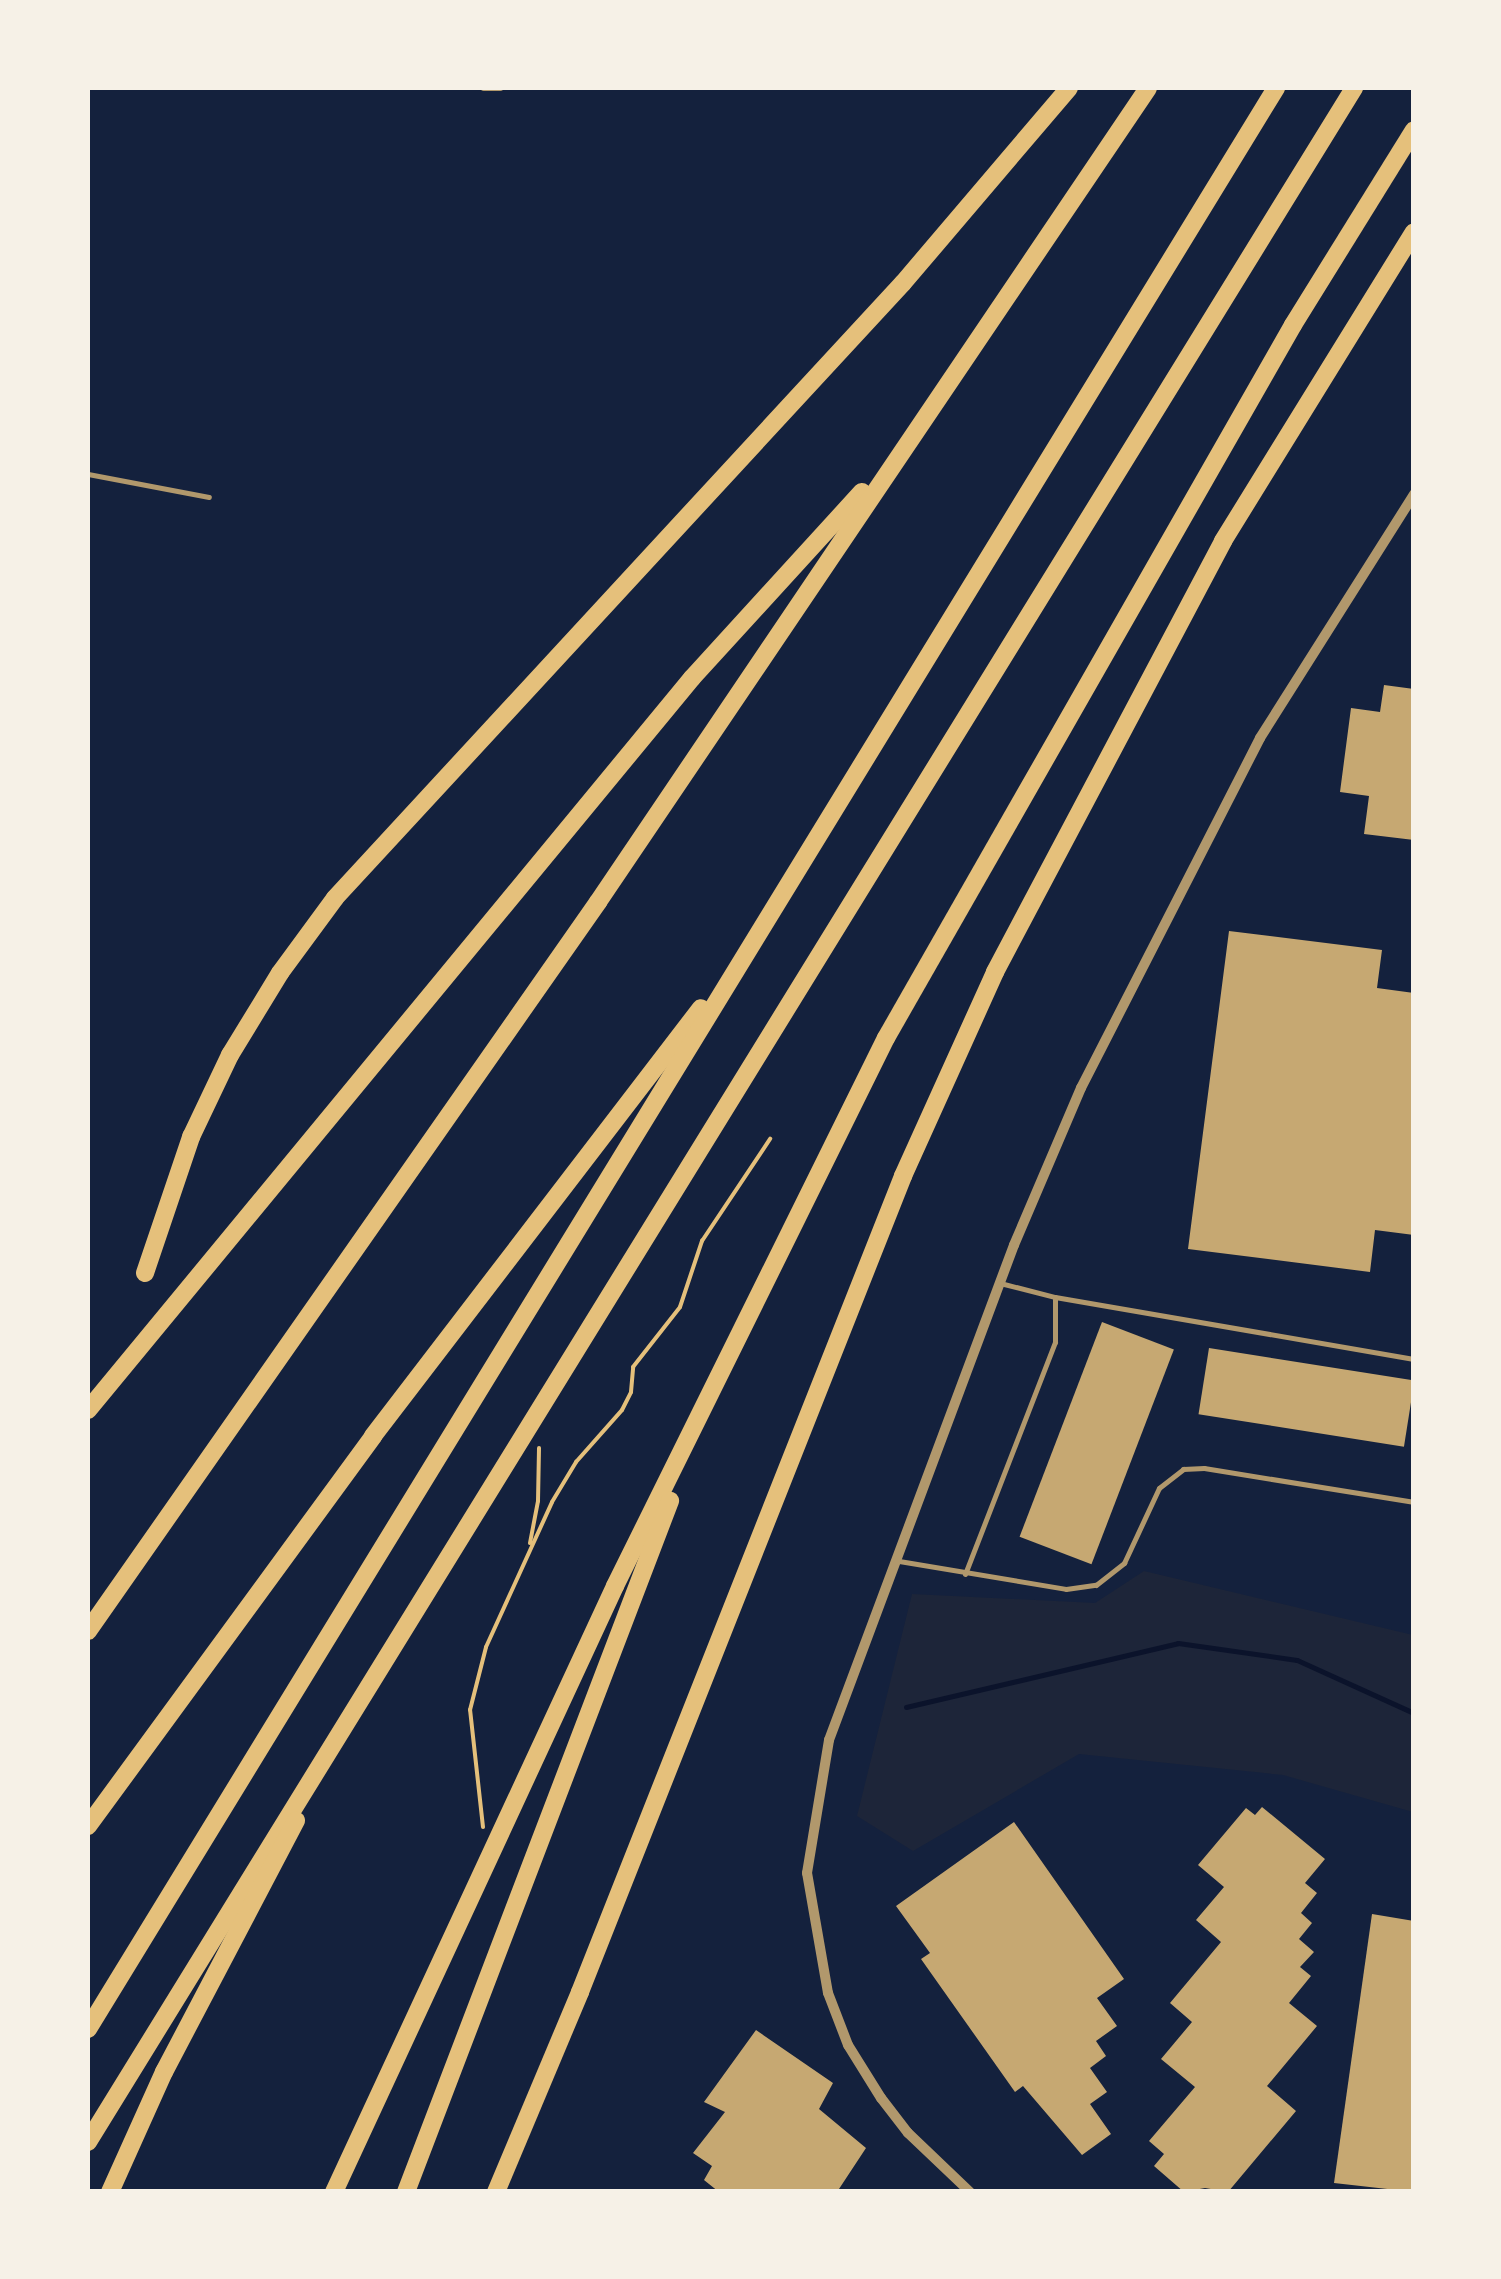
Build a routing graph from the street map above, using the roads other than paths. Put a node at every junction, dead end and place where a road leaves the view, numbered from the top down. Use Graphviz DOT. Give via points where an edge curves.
graph roads {
  1 [pos="483,88"];
  2 [pos="500,88"];
  3 [pos="1069,88"];
  4 [pos="1148,88"];
  5 [pos="1276,88"];
  6 [pos="1354,88"];
  7 [pos="1414,130"];
  8 [pos="1414,232"];
  9 [pos="903,447"];
  10 [pos="88,474"];
  11 [pos="1414,494"];
  12 [pos="208,497"];
  13 [pos="759,932"];
  14 [pos="145,1273"];
  15 [pos="1000,1283"];
  16 [pos="1055,1297"];
  17 [pos="1414,1358"];
  18 [pos="88,1410"];
  19 [pos="702,1416"];
  20 [pos="1414,1502"];
  21 [pos="896,1560"];
  22 [pos="965,1574"];
  23 [pos="88,1631"];
  24 [pos="377,1669"];
  25 [pos="88,1826"];
  26 [pos="88,2028"];
  27 [pos="88,2142"];
  28 [pos="110,2192"];
  29 [pos="334,2192"];
  30 [pos="406,2192"];
  31 [pos="496,2192"];
  32 [pos="970,2192"];
  1 -- 2 [label="lane"];
  3 -- 14 [label="highway" via="903,283 336,898 230,1055 191,1137"];
  4 -- 9 [label="highway"];
  5 -- 13 [label="highway"];
  6 -- 24 [label="highway"];
  7 -- 19 [label="highway" via="1283,342 886,1038"];
  8 -- 31 [label="highway" via="1223,541 995,972 896,1194"];
  9 -- 18 [label="highway" via="692,678"];
  9 -- 23 [label="highway" via="598,902"];
  10 -- 12 [label="lane"];
  11 -- 15 [label="street" via="1260,738 1082,1088"];
  13 -- 25 [label="highway" via="373,1436"];
  13 -- 26 [label="highway"];
  15 -- 16 [label="lane"];
  15 -- 21 [label="street"];
  16 -- 17 [label="lane"];
  16 -- 22 [label="lane" via="1055,1342"];
  19 -- 29 [label="highway" via="615,1586"];
  19 -- 30 [label="highway"];
  20 -- 22 [label="lane" via="1183,1469 1159,1488 1124,1563 1096,1585 1066,1589"];
  21 -- 22 [label="lane"];
  21 -- 32 [label="street" via="829,1740 810,1842 810,1906 828,1992 848,2045 908,2133"];
  24 -- 27 [label="highway"];
  24 -- 28 [label="highway" via="164,2072"];
}
